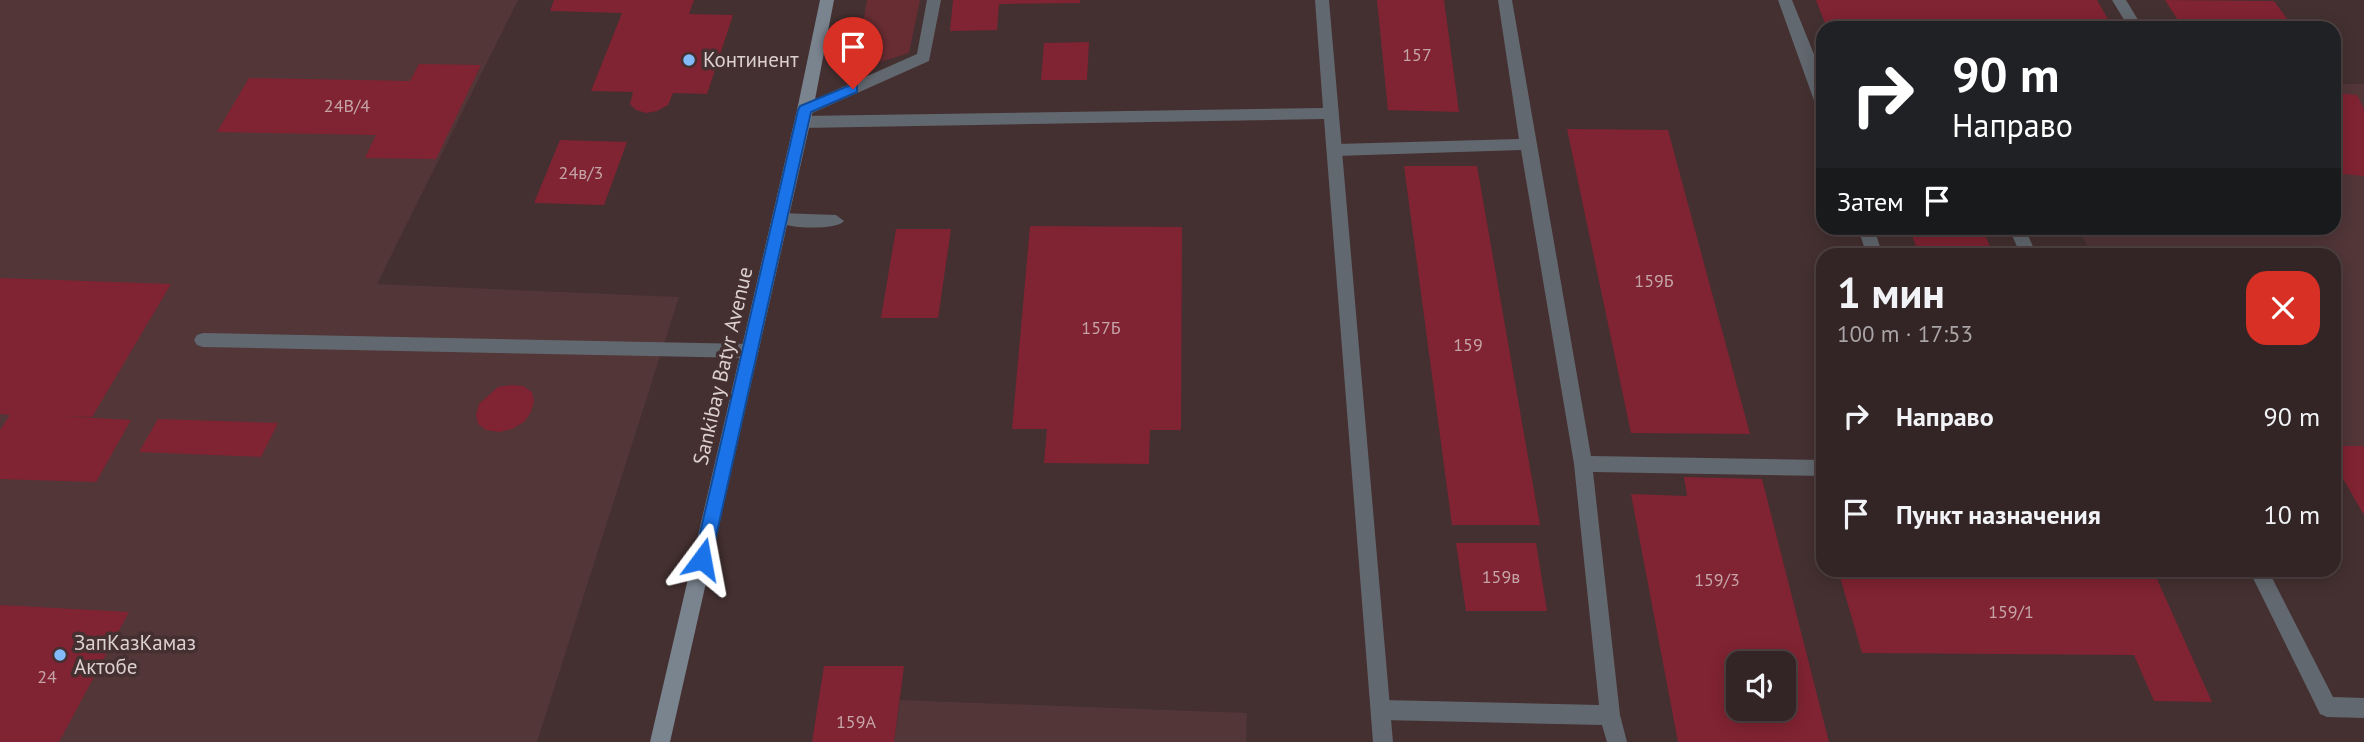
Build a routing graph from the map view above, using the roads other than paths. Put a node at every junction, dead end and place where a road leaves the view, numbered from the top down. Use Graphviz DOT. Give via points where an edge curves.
graph roads {
  1 [pos="827,0"];
  2 [pos="934,0"];
  3 [pos="1322,0"];
  4 [pos="1505,0"];
  5 [pos="1785,0"];
  6 [pos="2119,0"];
  7 [pos="2132,21"];
  8 [pos="1816,74"];
  9 [pos="1332,113"];
  10 [pos="804,116"];
  11 [pos="1528,144"];
  12 [pos="1336,150"];
  13 [pos="780,219"];
  14 [pos="836,221"];
  15 [pos="203,340"];
  16 [pos="750,351"];
  17 [pos="1583,464"];
  18 [pos="1816,468"];
  19 [pos="2262,577"];
  20 [pos="2364,708"];
  21 [pos="1382,710"];
  22 [pos="1610,715"];
  23 [pos="660,742"];
  24 [pos="1382,742"];
  25 [pos="1617,742"];
  1 -- 10 [label="main road, Sankibay Batyr Avenue"];
  2 -- 10 [label="street" via="924,57"];
  3 -- 9 [label="street"];
  4 -- 11 [label="street"];
  5 -- 8 [label="street"];
  6 -- 7 [label="street"];
  9 -- 10 [label="street"];
  9 -- 12 [label="street"];
  10 -- 13 [label="main road, Sankibay Batyr Avenue"];
  11 -- 12 [label="street"];
  11 -- 17 [label="street"];
  12 -- 21 [label="street"];
  13 -- 14 [label="street"];
  13 -- 16 [label="main road, Sankibay Batyr Avenue"];
  15 -- 16 [label="street"];
  16 -- 23 [label="main road, Sankibay Batyr Avenue"];
  17 -- 18 [label="street"];
  17 -- 22 [label="street"];
  19 -- 20 [label="street" via="2327,707"];
  21 -- 22 [label="street"];
  21 -- 24 [label="street"];
  22 -- 25 [label="street"];
}
